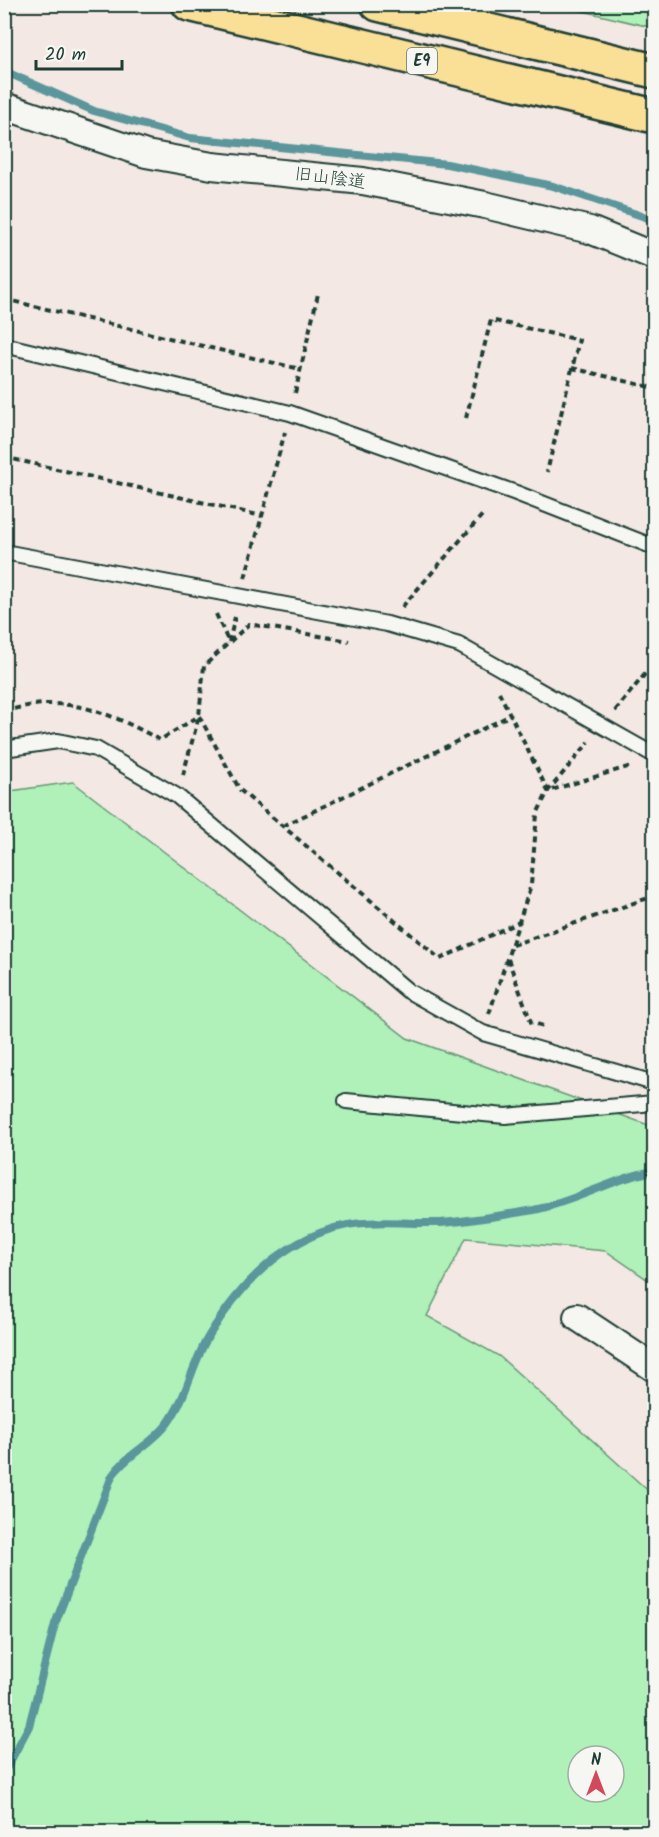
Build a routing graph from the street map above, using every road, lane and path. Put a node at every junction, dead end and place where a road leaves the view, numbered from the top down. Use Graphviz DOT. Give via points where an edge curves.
graph roads {
  1 [pos="189,4"];
  2 [pos="378,4"];
  3 [pos="654,71"];
  4 [pos="4,106"];
  5 [pos="654,116"];
  6 [pos="654,256"];
  7 [pos="318,294"];
  8 [pos="4,299"];
  9 [pos="4,345"];
  10 [pos="572,368"];
  11 [pos="300,369"];
  12 [pos="654,388"];
  13 [pos="290,413"];
  14 [pos="466,418"];
  15 [pos="4,457"];
  16 [pos="547,472"];
  17 [pos="484,513"];
  18 [pos="262,516"];
  19 [pos="654,547"];
  20 [pos="4,552"];
  21 [pos="239,597"];
  22 [pos="204,612"];
  23 [pos="387,624"];
  24 [pos="360,643"];
  25 [pos="229,644"];
  26 [pos="654,663"];
  27 [pos="498,689"];
  28 [pos="4,712"];
  29 [pos="511,715"];
  30 [pos="199,716"];
  31 [pos="603,726"];
  32 [pos="4,749"];
  33 [pos="654,755"];
  34 [pos="639,770"];
  35 [pos="548,791"];
  36 [pos="177,796"];
  37 [pos="283,826"];
  38 [pos="654,896"];
  39 [pos="521,921"];
  40 [pos="512,945"];
  41 [pos="507,958"];
  42 [pos="552,1029"];
  43 [pos="483,1033"];
  44 [pos="654,1083"];
  45 [pos="346,1101"];
  46 [pos="654,1103"];
  47 [pos="577,1317"];
  48 [pos="654,1368"];
  1 -- 5 [label="highway, E9"];
  2 -- 3 [label="highway"];
  4 -- 6 [label="street, 旧山陰道" via="146,154 212,166 363,182 485,205 590,230"];
  7 -- 11 [label="path"];
  8 -- 11 [label="path"];
  9 -- 13 [label="lane"];
  10 -- 12 [label="path"];
  10 -- 14 [label="path" via="579,340 491,320"];
  10 -- 16 [label="path"];
  11 -- 13 [label="path"];
  13 -- 18 [label="path"];
  13 -- 19 [label="lane"];
  15 -- 18 [label="path"];
  17 -- 23 [label="path"];
  18 -- 21 [label="path"];
  20 -- 21 [label="lane"];
  21 -- 23 [label="lane"];
  21 -- 25 [label="path"];
  22 -- 25 [label="path" via="216,614"];
  23 -- 31 [label="lane" via="459,645"];
  24 -- 25 [label="path" via="249,624"];
  25 -- 30 [label="path" via="204,666"];
  26 -- 31 [label="path"];
  27 -- 29 [label="path"];
  28 -- 30 [label="path" via="20,707 77,705 115,716 160,740"];
  29 -- 35 [label="path"];
  29 -- 37 [label="path"];
  30 -- 36 [label="path"];
  30 -- 37 [label="path" via="240,790"];
  31 -- 33 [label="lane"];
  31 -- 35 [label="path"];
  32 -- 36 [label="lane" via="58,741 96,749"];
  34 -- 35 [label="path" via="631,765"];
  35 -- 39 [label="path" via="537,814 531,885"];
  36 -- 43 [label="lane" via="408,991"];
  37 -- 39 [label="path" via="440,959"];
  38 -- 40 [label="path"];
  39 -- 40 [label="path"];
  40 -- 41 [label="path"];
  41 -- 42 [label="path" via="531,1022"];
  41 -- 43 [label="path"];
  43 -- 44 [label="lane"];
  45 -- 46 [label="lane" via="505,1116"];
  47 -- 48 [label="street"];
}
